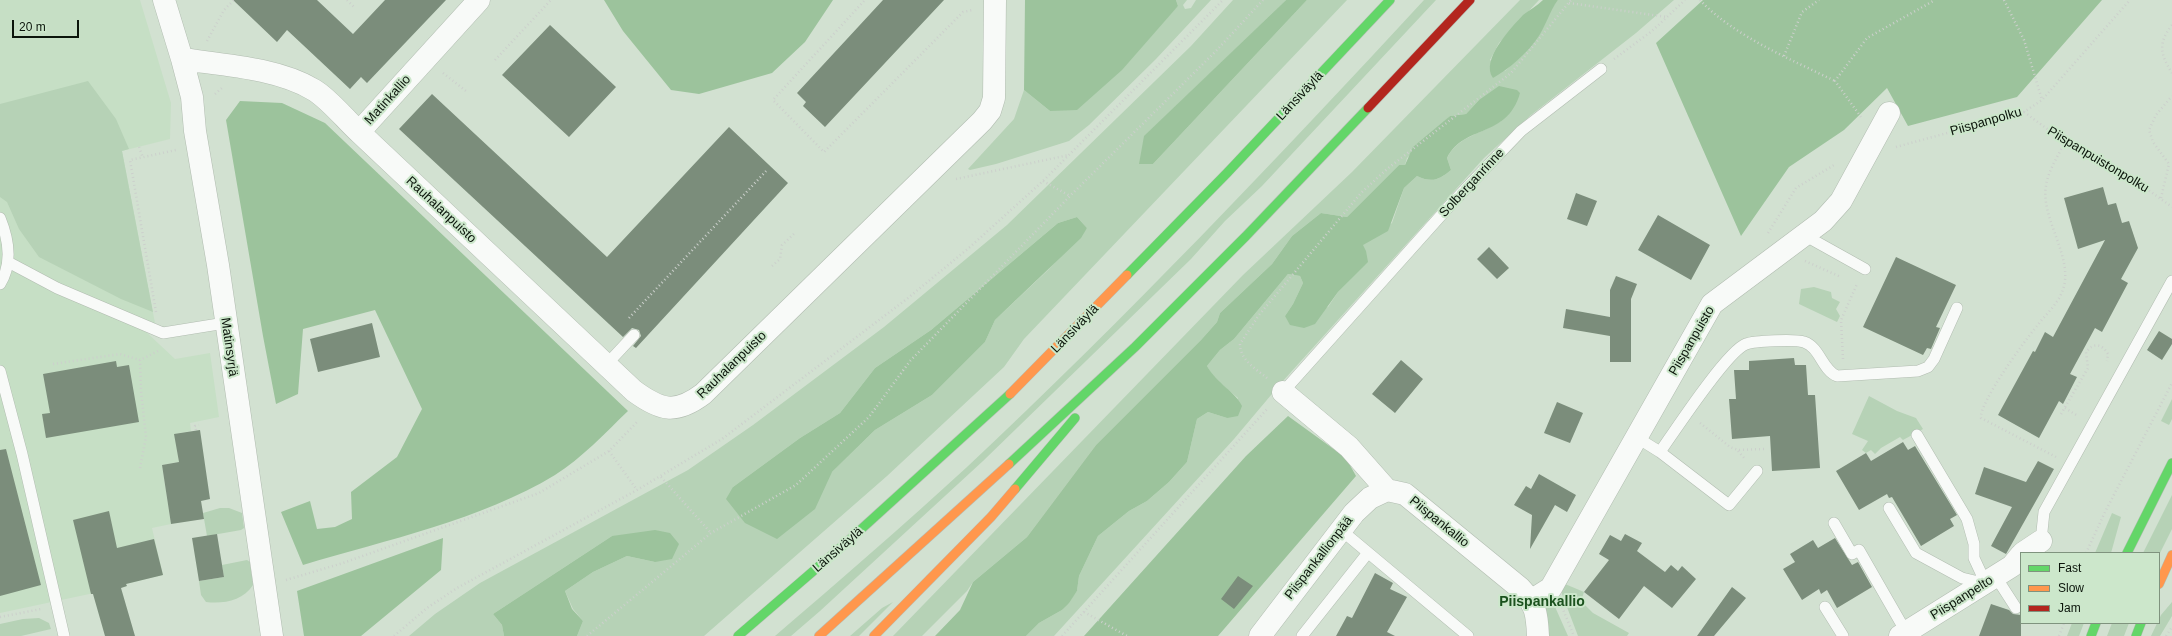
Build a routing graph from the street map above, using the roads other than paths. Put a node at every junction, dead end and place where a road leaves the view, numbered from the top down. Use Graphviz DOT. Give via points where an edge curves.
graph roads {
  1 [pos="164,0"];
  2 [pos="479,0"];
  3 [pos="1390,0"];
  4 [pos="1470,0"];
  5 [pos="1474,0"];
  6 [pos="995,2"];
  7 [pos="1450,22"];
  8 [pos="182,59"];
  9 [pos="1601,69"];
  10 [pos="1889,113"];
  11 [pos="359,132"];
  12 [pos="0,218"];
  13 [pos="1804,235"];
  14 [pos="10,263"];
  15 [pos="1865,269"];
  16 [pos="2172,281"];
  17 [pos="0,284"];
  18 [pos="1957,308"];
  19 [pos="225,323"];
  20 [pos="634,334"];
  21 [pos="1136,347"];
  22 [pos="606,365"];
  23 [pos="0,371"];
  24 [pos="1283,392"];
  25 [pos="1917,435"];
  26 [pos="1636,437"];
  27 [pos="1660,452"];
  28 [pos="2172,463"];
  29 [pos="1757,471"];
  30 [pos="1387,490"];
  31 [pos="1889,508"];
  32 [pos="1834,524"];
  33 [pos="1341,530"];
  34 [pos="2041,541"];
  35 [pos="2024,552"];
  36 [pos="2128,552"];
  37 [pos="1367,554"];
  38 [pos="2172,555"];
  39 [pos="2020,557"];
  40 [pos="1991,581"];
  41 [pos="2160,582"];
  42 [pos="1532,600"];
  43 [pos="1825,607"];
  44 [pos="2016,608"];
  45 [pos="2096,624"];
  46 [pos="2141,624"];
  47 [pos="1903,634"];
  48 [pos="64,636"];
  49 [pos="272,636"];
  50 [pos="738,636"];
  51 [pos="819,636"];
  52 [pos="874,636"];
  53 [pos="1260,636"];
  54 [pos="1302,636"];
  55 [pos="1468,636"];
  56 [pos="1538,636"];
  57 [pos="1843,636"];
  58 [pos="2091,636"];
  59 [pos="2136,636"];
  1 -- 8 [label="street"];
  2 -- 11 [label="street, Matinkallio"];
  3 -- 50 [label="main road, Länsiväylä" via="1227,174 1027,378 847,542"];
  4 -- 7 [label="main road"];
  5 -- 7 [label="main road"];
  6 -- 22 [label="street, Rauhalanpuisto" via="994,98 990,111 703,394 680,408 666,409 634,391"];
  7 -- 21 [label="main road"];
  8 -- 11 [label="street, Matinkallio" via="286,77 314,90"];
  8 -- 19 [label="street, Matinsyrjä" via="192,97"];
  9 -- 24 [label="lane, Solberganrinne" via="1520,130"];
  10 -- 13 [label="street, Piispanpuisto" via="1841,201 1823,221"];
  11 -- 22 [label="street, Rauhalanpuisto"];
  12 -- 14 [label="lane" via="4,226"];
  13 -- 15 [label="lane"];
  13 -- 26 [label="street, Piispanpuisto" via="1712,304"];
  14 -- 17 [label="lane"];
  14 -- 19 [label="lane" via="57,288 163,333"];
  16 -- 34 [label="lane" via="2044,512"];
  18 -- 27 [label="lane" via="1934,359 1928,367 1918,371 1837,376 1831,374 1819,354 1804,342 1745,344 1721,366"];
  19 -- 49 [label="street, Matinsyrjä"];
  20 -- 22 [label="lane"];
  21 -- 51 [label="main road"];
  21 -- 52 [label="main road" via="991,517"];
  23 -- 48 [label="lane"];
  24 -- 30 [label="street" via="1349,447"];
  25 -- 40 [label="lane" via="1967,519 1974,544 1974,558"];
  26 -- 27 [label="lane"];
  26 -- 42 [label="street, Piispanpuisto" via="1551,588"];
  27 -- 29 [label="lane" via="1729,505"];
  28 -- 36 [label="main road"];
  30 -- 33 [label="street, Piispankallionpää" via="1370,498"];
  30 -- 42 [label="street, Piispankallio" via="1405,494"];
  31 -- 40 [label="lane" via="1916,553 1962,578"];
  32 -- 47 [label="lane" via="1852,554 1860,550"];
  33 -- 37 [label="lane"];
  33 -- 53 [label="street, Piispankallionpää"];
  34 -- 35 [label="street"];
  37 -- 54 [label="lane"];
  37 -- 55 [label="lane"];
  38 -- 41 [label="main road"];
  39 -- 40 [label="street, Piispanpelto"];
  40 -- 44 [label="lane"];
  40 -- 47 [label="street, Piispanpelto"];
  42 -- 56 [label="street" via="1537,613"];
  43 -- 57 [label="lane"];
  45 -- 58 [label="main road"];
  46 -- 59 [label="main road"];
}
